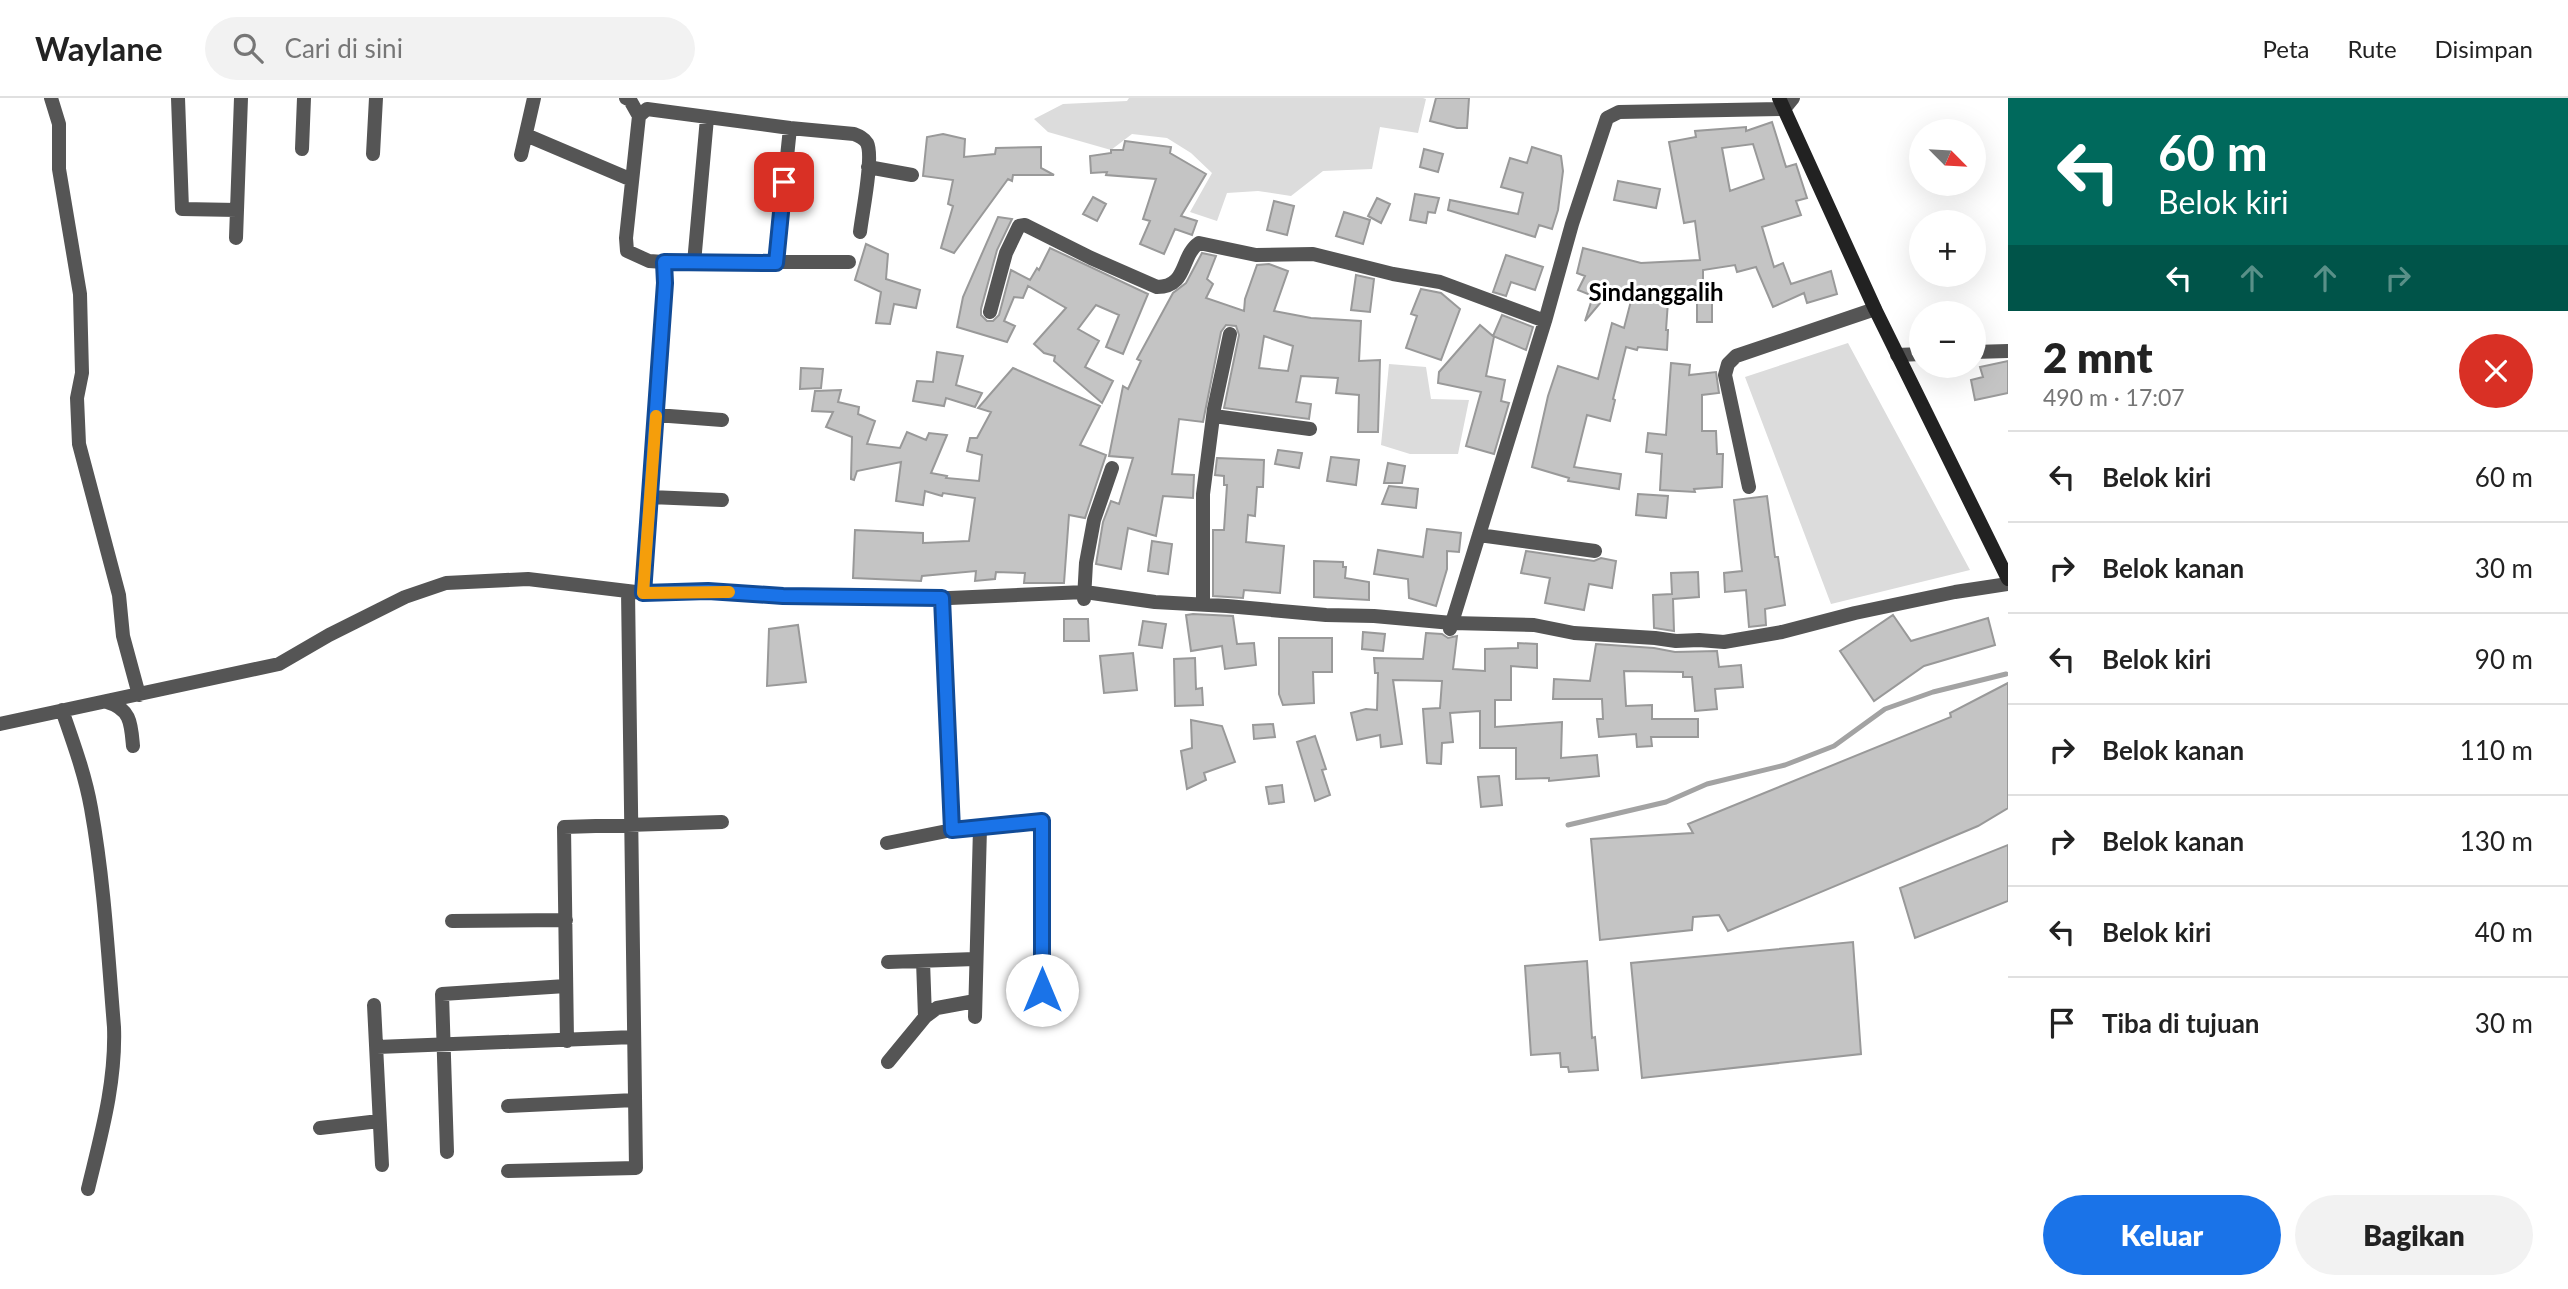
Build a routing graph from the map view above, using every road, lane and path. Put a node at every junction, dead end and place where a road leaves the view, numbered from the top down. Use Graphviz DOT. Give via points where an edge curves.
graph roads {
  1 [pos="51,98"];
  2 [pos="178,98"];
  3 [pos="241,98"];
  4 [pos="304,98"];
  5 [pos="376,98"];
  6 [pos="534,98"];
  7 [pos="626,98"];
  8 [pos="1785,102"];
  9 [pos="639,116"];
  10 [pos="707,118"];
  11 [pos="790,128"];
  12 [pos="526,135"];
  13 [pos="302,149"];
  14 [pos="373,154"];
  15 [pos="521,155"];
  16 [pos="868,167"];
  17 [pos="912,175"];
  18 [pos="632,180"];
  19 [pos="237,209"];
  20 [pos="860,232"];
  21 [pos="236,238"];
  22 [pos="664,262"];
  23 [pos="694,262"];
  24 [pos="849,262"];
  25 [pos="776,263"];
  26 [pos="1875,309"];
  27 [pos="990,312"];
  28 [pos="1545,321"];
  29 [pos="1230,334"];
  30 [pos="2008,351"];
  31 [pos="1986,352"];
  32 [pos="1898,355"];
  33 [pos="1909,355"];
  34 [pos="656,415"];
  35 [pos="1214,416"];
  36 [pos="722,420"];
  37 [pos="1310,429"];
  38 [pos="1112,468"];
  39 [pos="1749,487"];
  40 [pos="650,497"];
  41 [pos="722,500"];
  42 [pos="1479,535"];
  43 [pos="1595,551"];
  44 [pos="2008,581"];
  45 [pos="628,591"];
  46 [pos="643,593"];
  47 [pos="1084,596"];
  48 [pos="942,598"];
  49 [pos="1203,605"];
  50 [pos="1451,627"];
  51 [pos="139,695"];
  52 [pos="106,701"];
  53 [pos="62,710"];
  54 [pos="0,724"];
  55 [pos="133,746"];
  56 [pos="722,822"];
  57 [pos="631,825"];
  58 [pos="980,828"];
  59 [pos="952,830"];
  60 [pos="887,843"];
  61 [pos="566,920"];
  62 [pos="452,921"];
  63 [pos="975,960"];
  64 [pos="923,961"];
  65 [pos="888,962"];
  66 [pos="566,986"];
  67 [pos="1042,990"];
  68 [pos="975,1001"];
  69 [pos="374,1005"];
  70 [pos="925,1017"];
  71 [pos="975,1017"];
  72 [pos="634,1037"];
  73 [pos="567,1041"];
  74 [pos="444,1045"];
  75 [pos="377,1047"];
  76 [pos="888,1062"];
  77 [pos="635,1100"];
  78 [pos="508,1106"];
  79 [pos="379,1121"];
  80 [pos="320,1128"];
  81 [pos="447,1152"];
  82 [pos="382,1165"];
  83 [pos="508,1171"];
  84 [pos="88,1189"];
  1 -- 51 [label="street" via="59,124 60,169 80,294 79,444 119,595 122,636"];
  2 -- 19 [label="street" via="182,209"];
  3 -- 19 [label="street"];
  4 -- 13 [label="street"];
  5 -- 14 [label="street"];
  6 -- 12 [label="street"];
  7 -- 9 [label="street"];
  8 -- 26 [label="main road"];
  8 -- 28 [label="street" via="1619,111 1607,118"];
  9 -- 10 [label="street" via="647,109"];
  9 -- 18 [label="street"];
  10 -- 11 [label="street"];
  10 -- 23 [label="street"];
  11 -- 16 [label="street" via="861,137 868,146"];
  11 -- 25 [label="street"];
  12 -- 15 [label="street"];
  12 -- 18 [label="street"];
  16 -- 17 [label="street"];
  16 -- 20 [label="street"];
  18 -- 22 [label="street" via="627,251"];
  19 -- 21 [label="street"];
  22 -- 23 [label="street"];
  22 -- 34 [label="street"];
  23 -- 25 [label="street"];
  24 -- 25 [label="street"];
  26 -- 32 [label="main road"];
  26 -- 39 [label="street" via="1736,356 1728,364 1725,375"];
  27 -- 28 [label="street" via="1006,253 1019,226 1025,225 1157,287 1175,282 1199,243 1256,255 1313,254 1440,282"];
  28 -- 42 [label="street"];
  29 -- 35 [label="street"];
  30 -- 31 [label="street"];
  32 -- 33 [label="street"];
  32 -- 44 [label="main road"];
  34 -- 36 [label="street"];
  34 -- 40 [label="street"];
  35 -- 37 [label="street"];
  35 -- 49 [label="street" via="1203,494"];
  38 -- 47 [label="street" via="1094,520"];
  40 -- 41 [label="street"];
  40 -- 46 [label="street"];
  42 -- 43 [label="street"];
  42 -- 50 [label="street"];
  44 -- 50 [label="street" via="1724,642 1574,633 1534,625"];
  45 -- 46 [label="street"];
  45 -- 51 [label="street" via="528,579 446,583 405,597 279,664"];
  45 -- 57 [label="street"];
  46 -- 48 [label="street"];
  47 -- 48 [label="street" via="1057,592"];
  47 -- 49 [label="street"];
  48 -- 59 [label="street"];
  49 -- 50 [label="street" via="1374,616"];
  51 -- 52 [label="street"];
  52 -- 53 [label="street"];
  52 -- 55 [label="street" via="129,715"];
  53 -- 54 [label="street"];
  53 -- 84 [label="street" via="91,805 114,1027 111,1093"];
  56 -- 57 [label="street"];
  57 -- 61 [label="street" via="565,827"];
  57 -- 72 [label="street"];
  58 -- 59 [label="street"];
  58 -- 63 [label="street"];
  58 -- 67 [label="street" via="1042,821"];
  59 -- 60 [label="street"];
  61 -- 62 [label="street"];
  61 -- 66 [label="street"];
  63 -- 64 [label="street"];
  63 -- 68 [label="street"];
  64 -- 65 [label="street"];
  64 -- 70 [label="street"];
  66 -- 73 [label="street"];
  66 -- 74 [label="street" via="442,994"];
  68 -- 70 [label="street" via="937,1008"];
  68 -- 71 [label="street"];
  69 -- 75 [label="street"];
  70 -- 76 [label="street"];
  72 -- 73 [label="street"];
  72 -- 77 [label="street"];
  73 -- 74 [label="street"];
  74 -- 75 [label="street"];
  74 -- 81 [label="street"];
  75 -- 79 [label="street"];
  77 -- 78 [label="street"];
  77 -- 83 [label="street" via="636,1168"];
  79 -- 80 [label="street"];
  79 -- 82 [label="street"];
}
